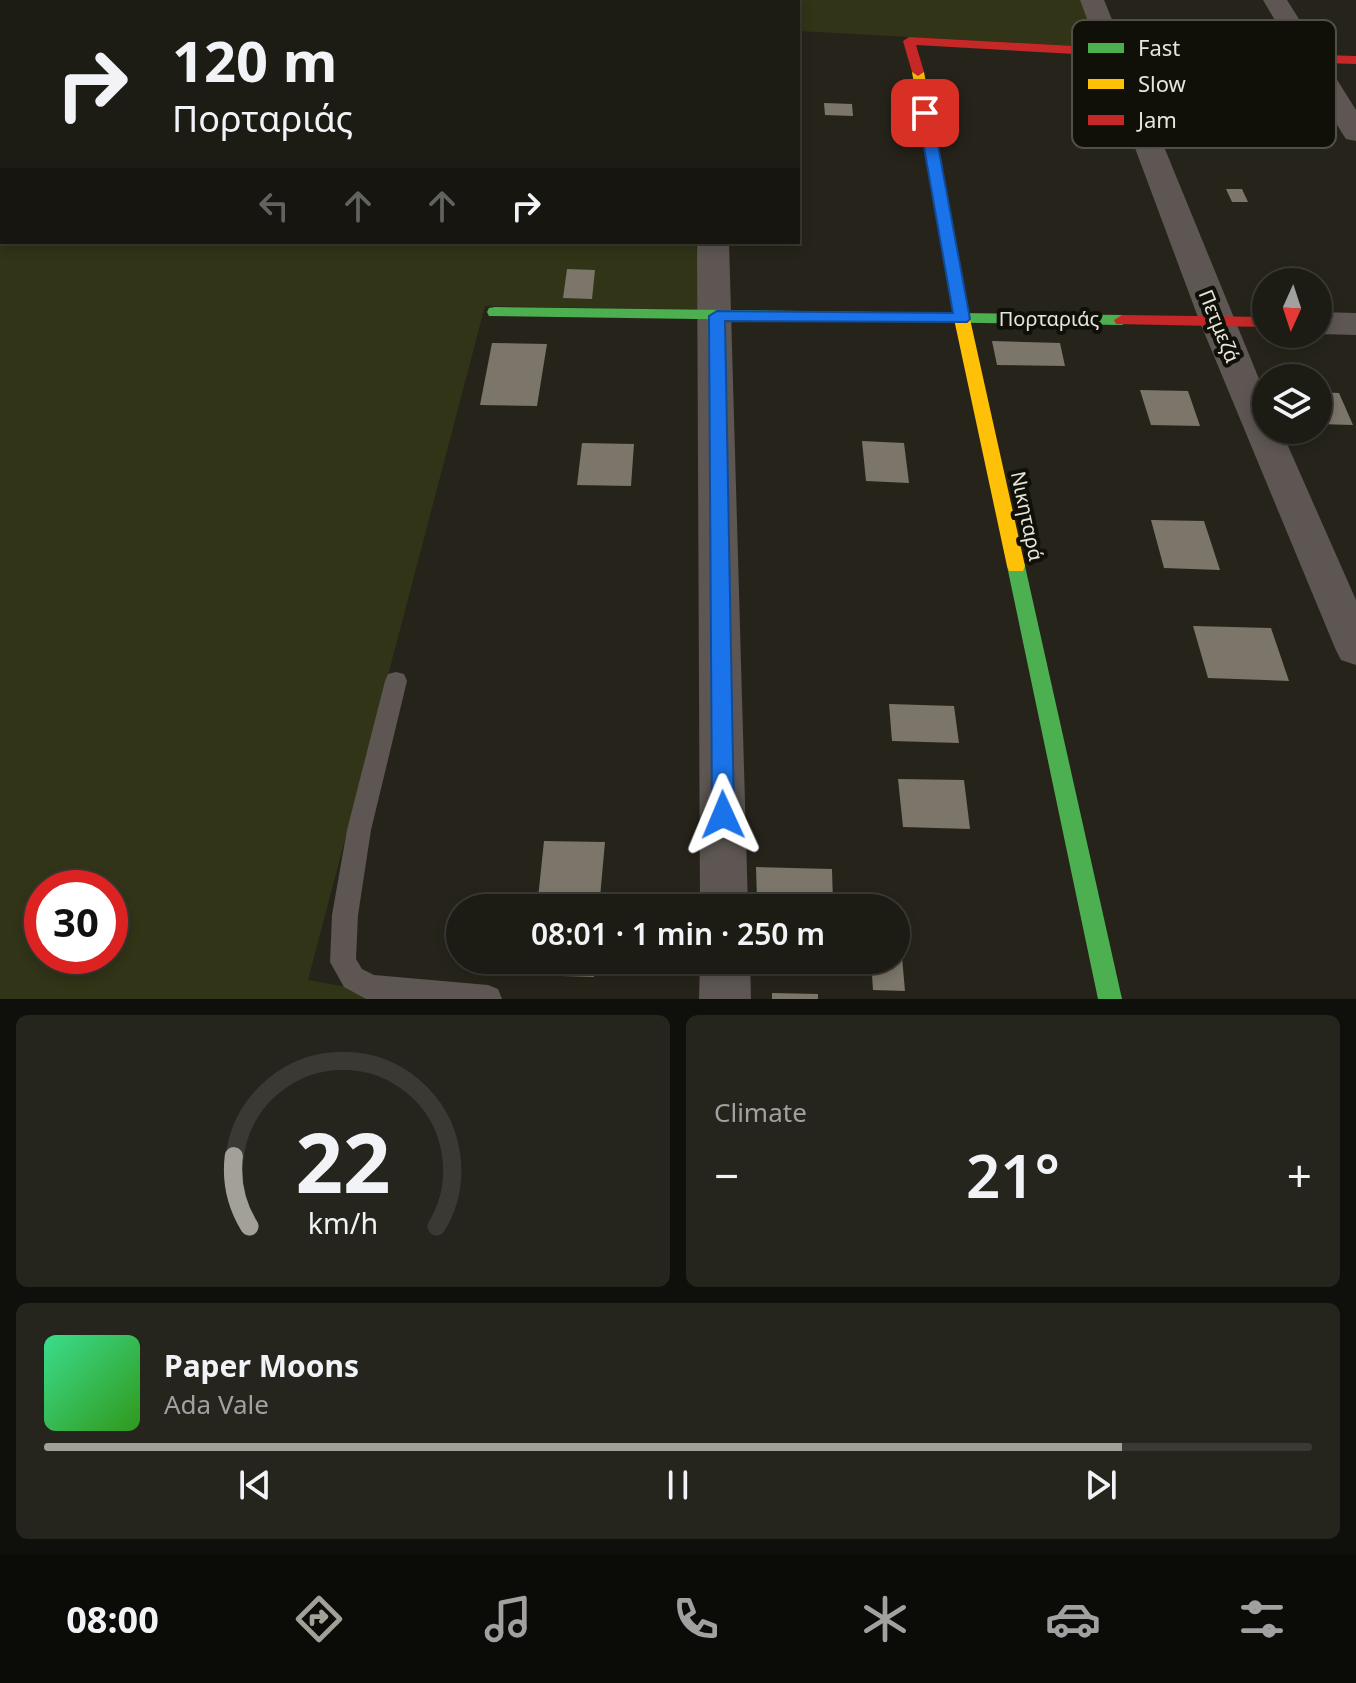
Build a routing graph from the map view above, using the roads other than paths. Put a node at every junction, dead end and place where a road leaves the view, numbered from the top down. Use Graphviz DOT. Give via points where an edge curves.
graph roads {
  1 [pos="1092,0"];
  2 [pos="1275,0"];
  3 [pos="1099,20"];
  4 [pos="1287,20"];
  5 [pos="1072,50"];
  6 [pos="1336,59"];
  7 [pos="1356,60"];
  8 [pos="1336,100"];
  9 [pos="1356,133"];
  10 [pos="1149,148"];
  11 [pos="713,244"];
  12 [pos="495,312"];
  13 [pos="717,316"];
  14 [pos="962,319"];
  15 [pos="1216,320"];
  16 [pos="1252,321"];
  17 [pos="1332,323"];
  18 [pos="1356,324"];
  19 [pos="1356,648"];
  20 [pos="396,681"];
  21 [pos="724,894"];
  22 [pos="725,974"];
  23 [pos="488,999"];
  24 [pos="725,999"];
  25 [pos="1110,999"];
  1 -- 3 [label="street, Πετμεζά"];
  2 -- 4 [label="street"];
  5 -- 14 [label="street, Νικηταρά" via="909,41"];
  6 -- 7 [label="street"];
  8 -- 9 [label="street"];
  10 -- 15 [label="street, Πετμεζά"];
  11 -- 13 [label="street"];
  12 -- 13 [label="street, Πορταριάς"];
  13 -- 14 [label="street, Πορταριάς"];
  13 -- 21 [label="street"];
  14 -- 15 [label="street, Πορταριάς"];
  14 -- 25 [label="street, Νικηταρά"];
  15 -- 16 [label="street, Πορταριάς"];
  15 -- 19 [label="street, Πετμεζά"];
  17 -- 18 [label="street"];
  20 -- 23 [label="lane" via="359,830 343,962 353,978 372,988"];
  22 -- 24 [label="street"];
}
